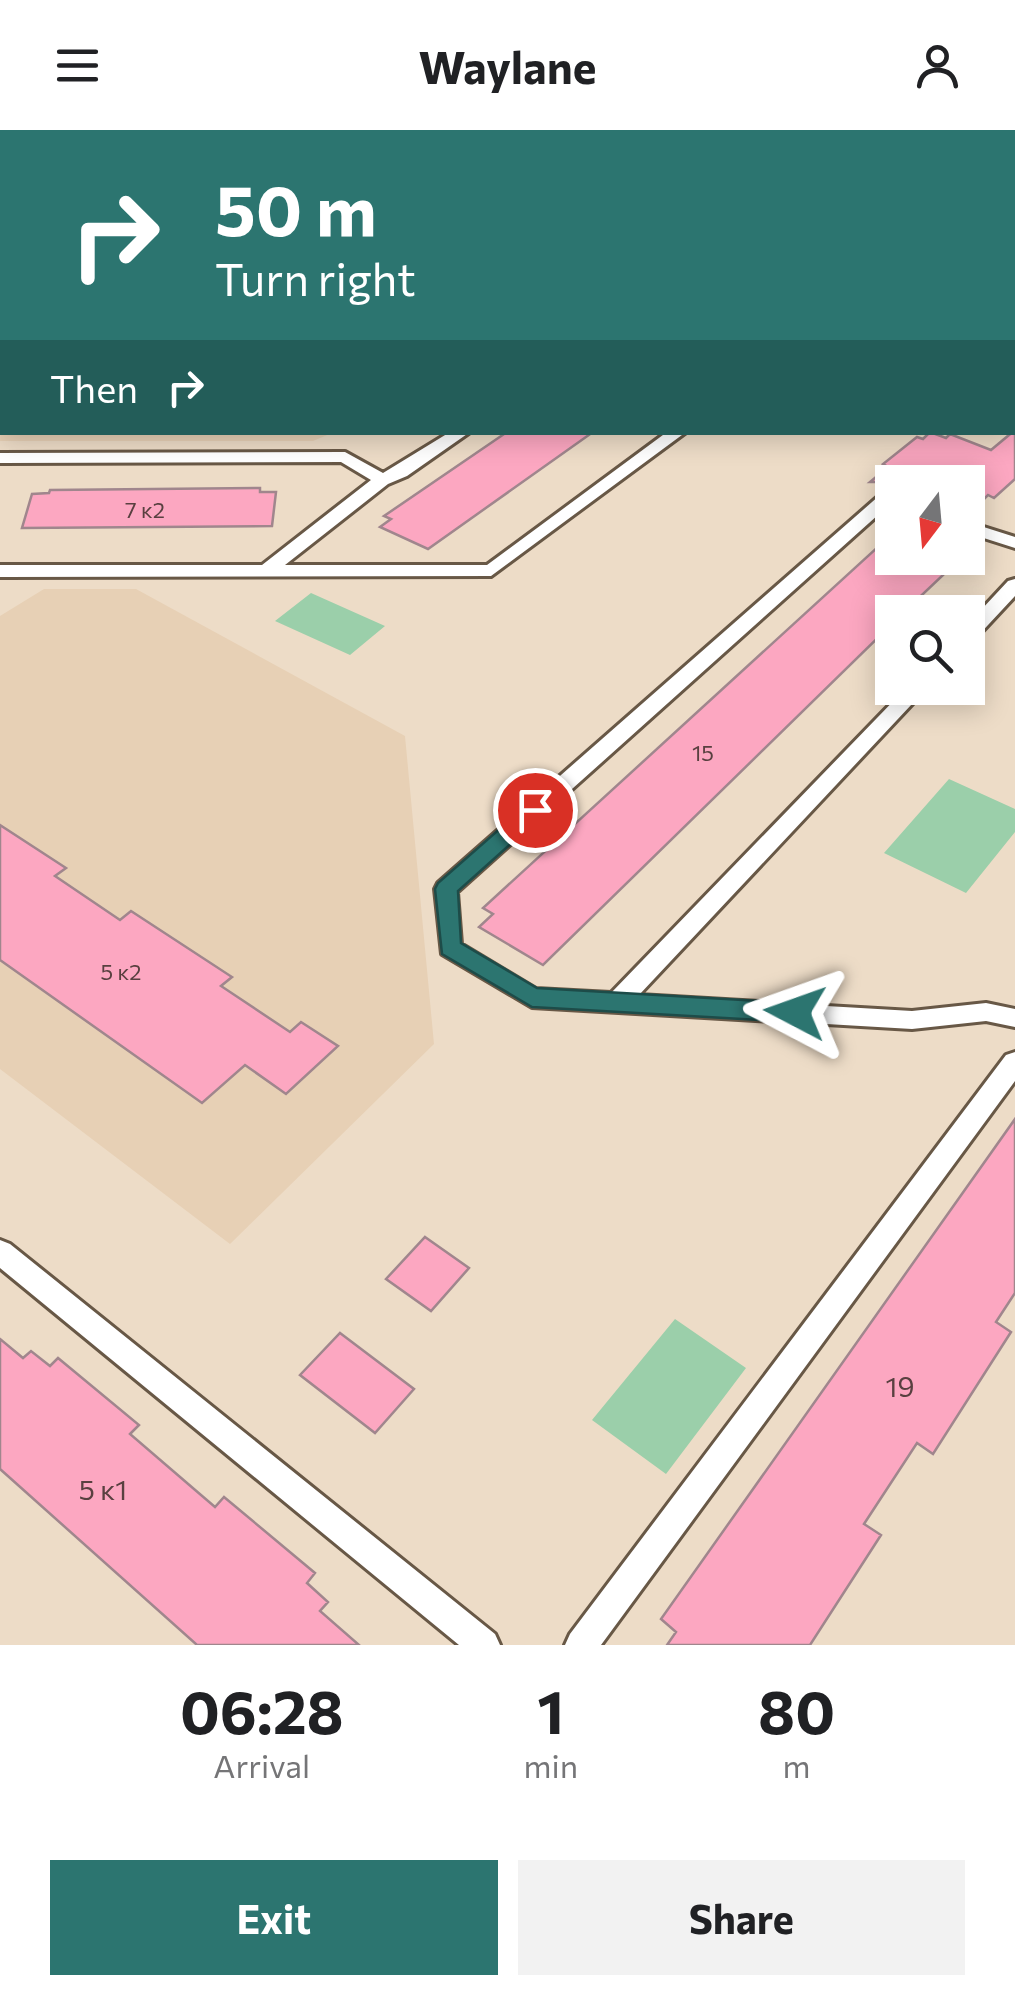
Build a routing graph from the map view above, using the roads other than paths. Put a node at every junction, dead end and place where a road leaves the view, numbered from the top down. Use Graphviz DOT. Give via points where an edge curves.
graph roads {
  1 [pos="457,435"];
  2 [pos="674,435"];
  3 [pos="0,458"];
  4 [pos="382,480"];
  5 [pos="875,509"];
  6 [pos="985,533"];
  7 [pos="1015,543"];
  8 [pos="0,571"];
  9 [pos="266,571"];
  10 [pos="1015,585"];
  11 [pos="985,617"];
  12 [pos="901,705"];
  13 [pos="617,1003"];
  14 [pos="1015,1018"];
  15 [pos="1015,1062"];
  16 [pos="0,1252"];
  17 [pos="484,1645"];
  18 [pos="581,1645"];
  1 -- 4 [label="lane"];
  2 -- 9 [label="lane" via="492,570"];
  3 -- 4 [label="lane" via="345,457"];
  4 -- 9 [label="lane"];
  5 -- 13 [label="lane" via="446,889 450,948 532,998"];
  6 -- 7 [label="lane"];
  8 -- 9 [label="lane"];
  10 -- 11 [label="lane"];
  12 -- 13 [label="lane"];
  13 -- 14 [label="lane" via="912,1020 986,1012"];
  15 -- 18 [label="lane"];
  16 -- 17 [label="lane"];
}
